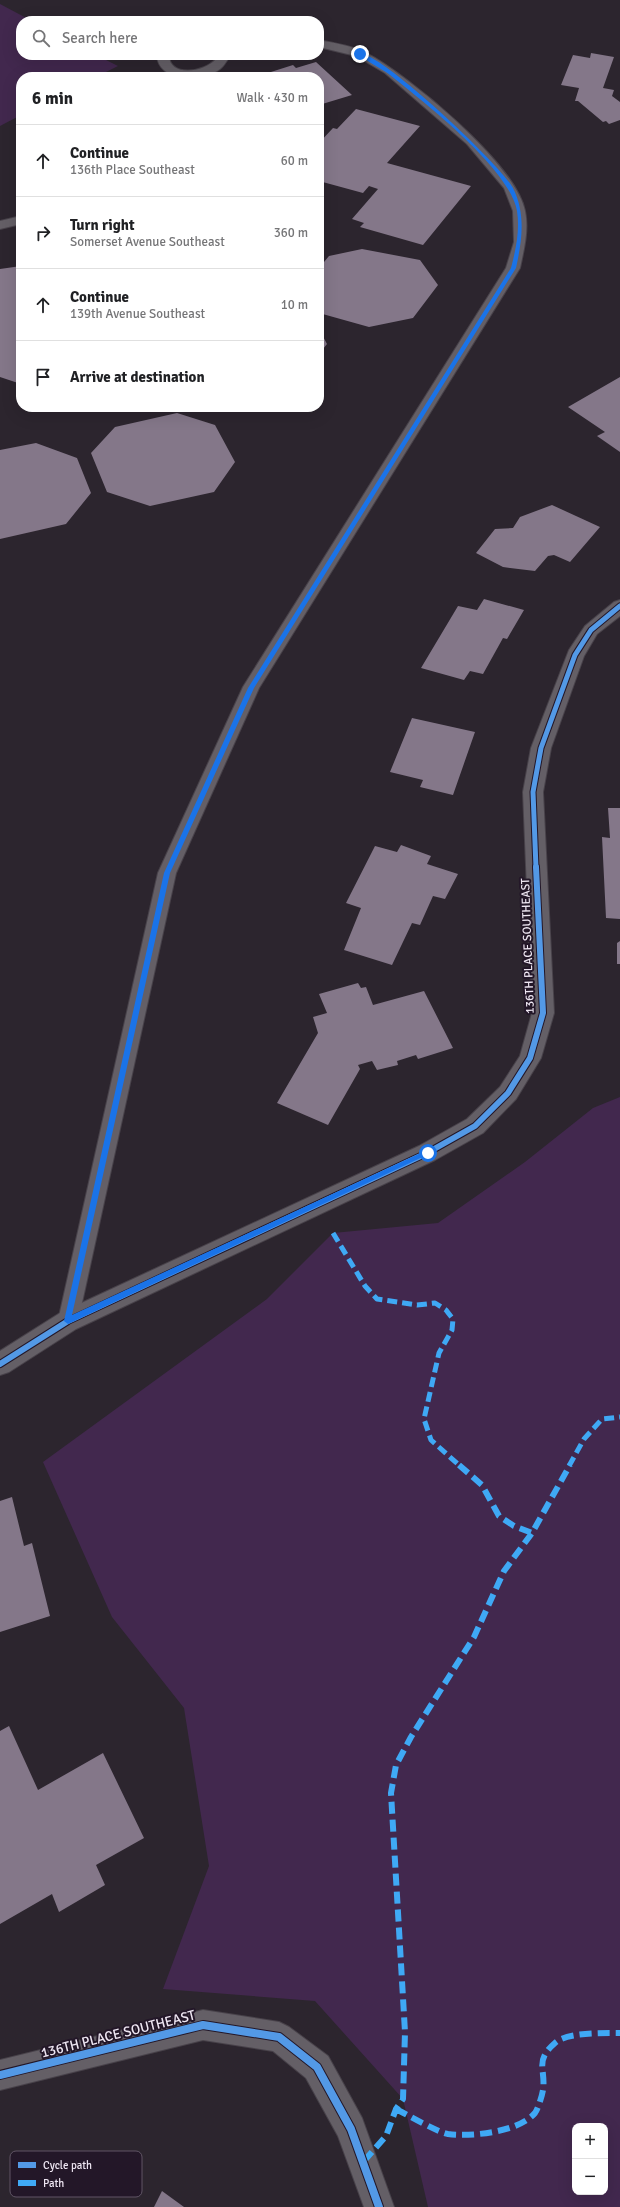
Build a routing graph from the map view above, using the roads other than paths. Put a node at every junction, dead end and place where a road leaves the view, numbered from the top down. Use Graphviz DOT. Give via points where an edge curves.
graph roads {
  1 [pos="324,44"];
  2 [pos="162,60"];
  3 [pos="222,60"];
  4 [pos="175,72"];
  5 [pos="205,72"];
  6 [pos="16,221"];
  7 [pos="0,225"];
  8 [pos="620,606"];
  9 [pos="68,1321"];
  10 [pos="0,1364"];
  11 [pos="0,2075"];
  12 [pos="379,2207"];
  1 -- 9 [label="lane" via="360,54 389,71 471,141 510,187 519,210 520,242 513,268 251,688 167,873"];
  2 -- 4 [label="lane" via="165,66"];
  3 -- 5 [label="lane" via="220,64"];
  6 -- 7 [label="lane"];
  8 -- 9 [label="street, 136TH PLACE SOUTHEAST" via="591,630 575,656 541,748 533,792 543,1013 530,1058 508,1093 475,1126 428,1153"];
  9 -- 10 [label="street, 136TH PLACE SOUTHEAST"];
  11 -- 12 [label="street, 136TH PLACE SOUTHEAST" via="203,2025 279,2037 317,2067 352,2129"];
}
